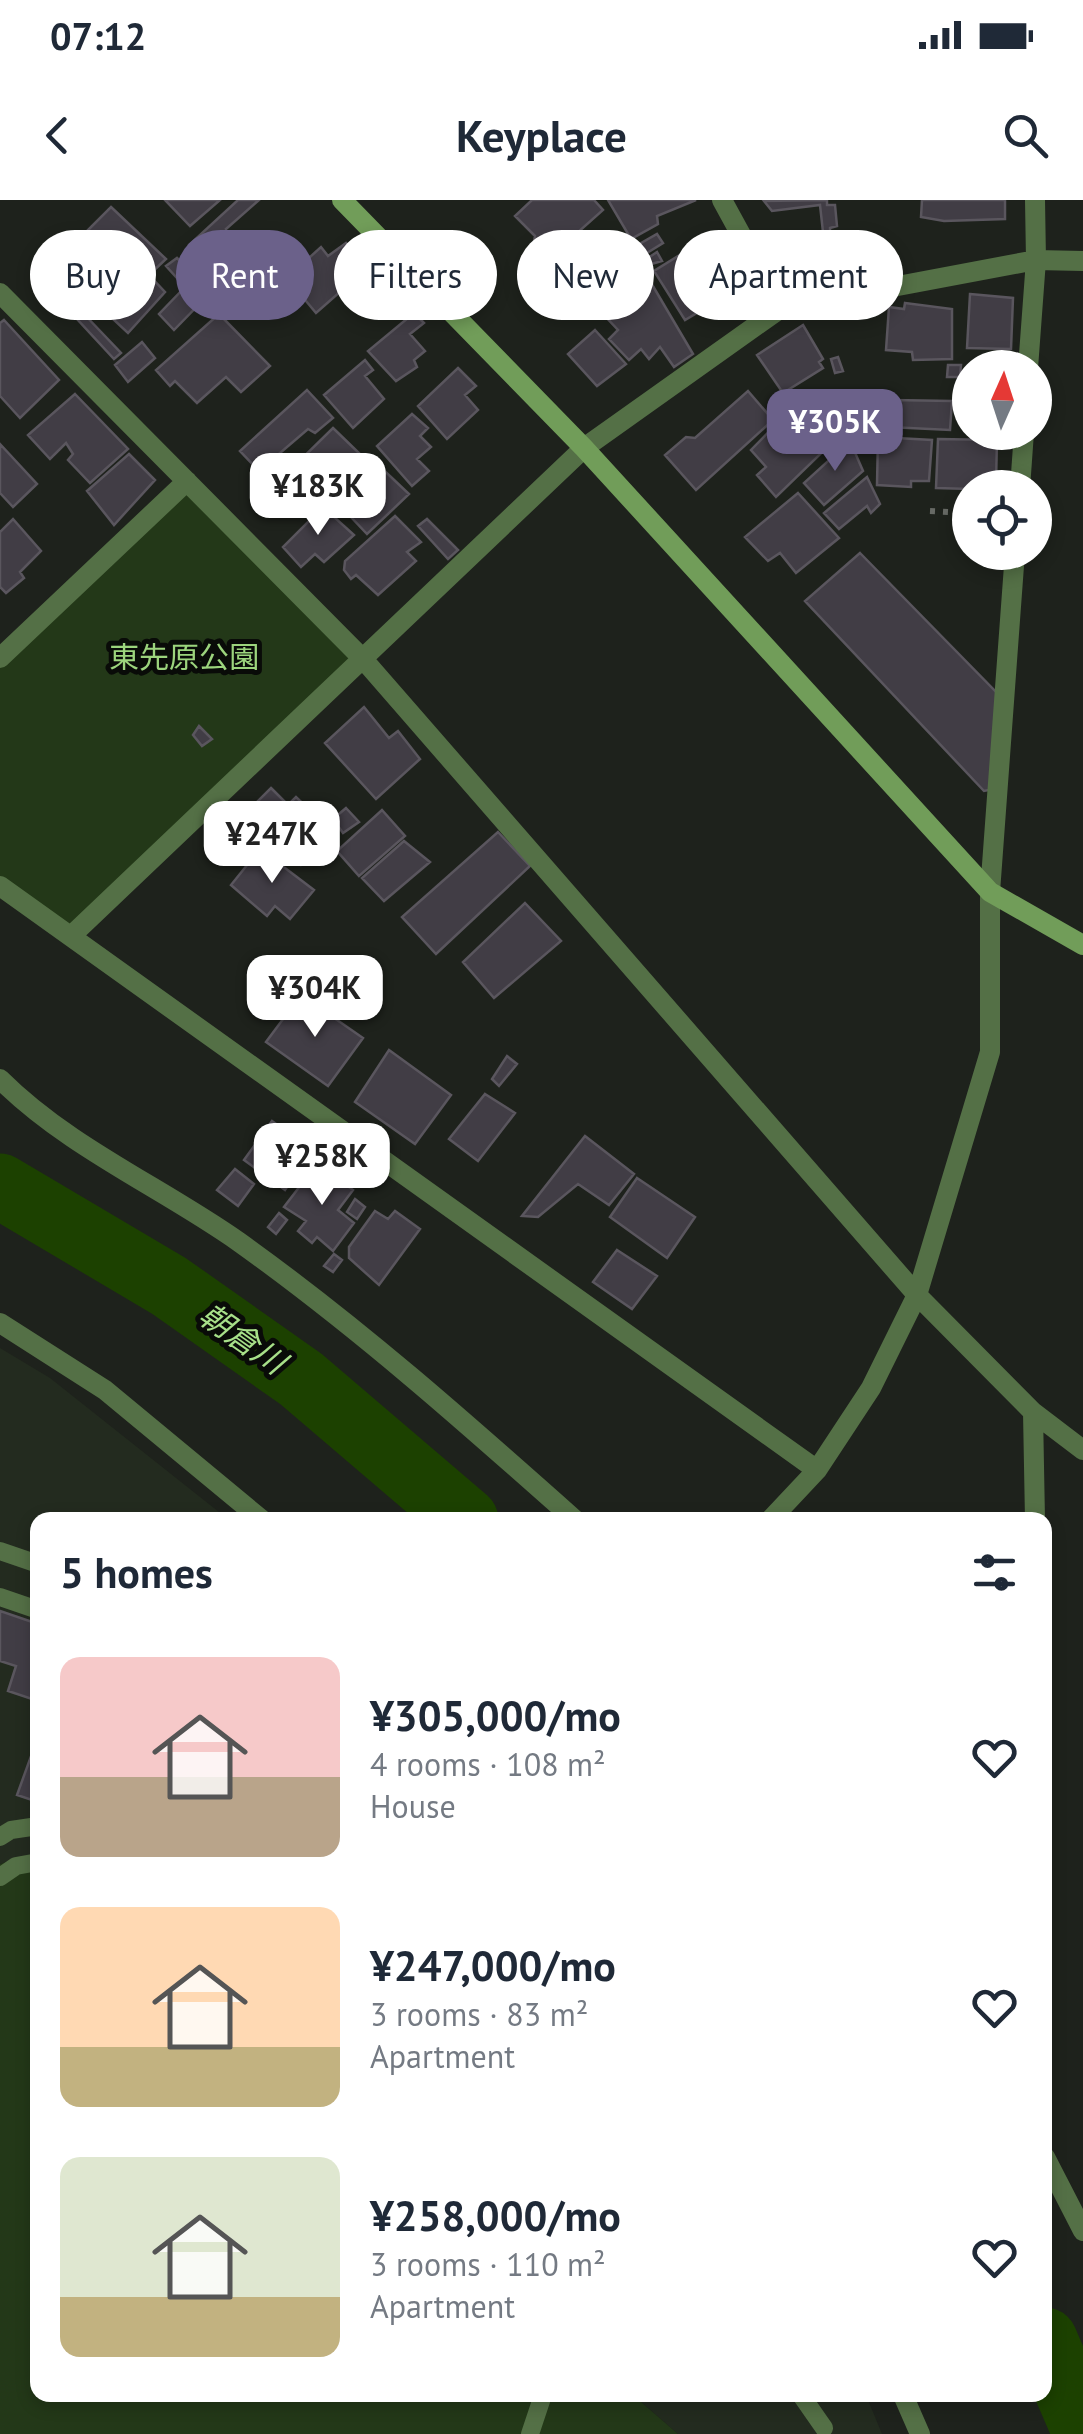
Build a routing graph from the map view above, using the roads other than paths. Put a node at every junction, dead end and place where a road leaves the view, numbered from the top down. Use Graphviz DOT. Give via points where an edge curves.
graph roads {
  1 [pos="342,200"];
  2 [pos="722,200"];
  3 [pos="1035,200"];
  4 [pos="738,230"];
  5 [pos="1036,260"];
  6 [pos="1083,261"];
  7 [pos="903,285"];
  8 [pos="0,293"];
  9 [pos="764,320"];
  10 [pos="1029,350"];
  11 [pos="584,448"];
  12 [pos="187,481"];
  13 [pos="1014,570"];
  14 [pos="0,658"];
  15 [pos="363,658"];
  16 [pos="0,886"];
  17 [pos="990,892"];
  18 [pos="71,936"];
  19 [pos="1083,945"];
  20 [pos="0,1079"];
  21 [pos="918,1296"];
  22 [pos="0,1324"];
  23 [pos="1033,1412"];
  24 [pos="1083,1450"];
  25 [pos="817,1470"];
  26 [pos="252,1512"];
  27 [pos="566,1512"];
  28 [pos="778,1512"];
  29 [pos="1035,1512"];
  30 [pos="0,1551"];
  31 [pos="30,1561"];
  32 [pos="0,1597"];
  33 [pos="30,1607"];
  34 [pos="30,1827"];
  35 [pos="0,1836"];
  36 [pos="30,1863"];
  37 [pos="0,1877"];
  38 [pos="1052,2170"];
  39 [pos="1083,2230"];
  40 [pos="541,2402"];
  41 [pos="807,2402"];
  42 [pos="906,2402"];
  43 [pos="824,2428"];
  44 [pos="530,2434"];
  45 [pos="920,2434"];
  1 -- 11 [label="street"];
  2 -- 4 [label="street"];
  3 -- 5 [label="street"];
  5 -- 6 [label="street"];
  5 -- 7 [label="street"];
  5 -- 10 [label="street"];
  8 -- 12 [label="street"];
  9 -- 11 [label="street"];
  11 -- 15 [label="street"];
  11 -- 17 [label="street"];
  12 -- 14 [label="street"];
  12 -- 15 [label="street"];
  13 -- 17 [label="street"];
  15 -- 18 [label="street"];
  15 -- 21 [label="street"];
  16 -- 18 [label="street"];
  17 -- 19 [label="street"];
  17 -- 21 [label="street" via="990,1052"];
  18 -- 25 [label="street"];
  20 -- 27 [label="street" via="30,1109 238,1242 416,1378"];
  21 -- 23 [label="street"];
  21 -- 25 [label="street" via="871,1388"];
  22 -- 26 [label="street" via="105,1390"];
  23 -- 24 [label="street"];
  23 -- 29 [label="street"];
  25 -- 28 [label="street"];
  30 -- 31 [label="lane"];
  32 -- 33 [label="lane"];
  34 -- 35 [label="lane"];
  36 -- 37 [label="lane"];
  38 -- 39 [label="street"];
  40 -- 44 [label="lane"];
  41 -- 43 [label="lane"];
  42 -- 45 [label="street"];
}
